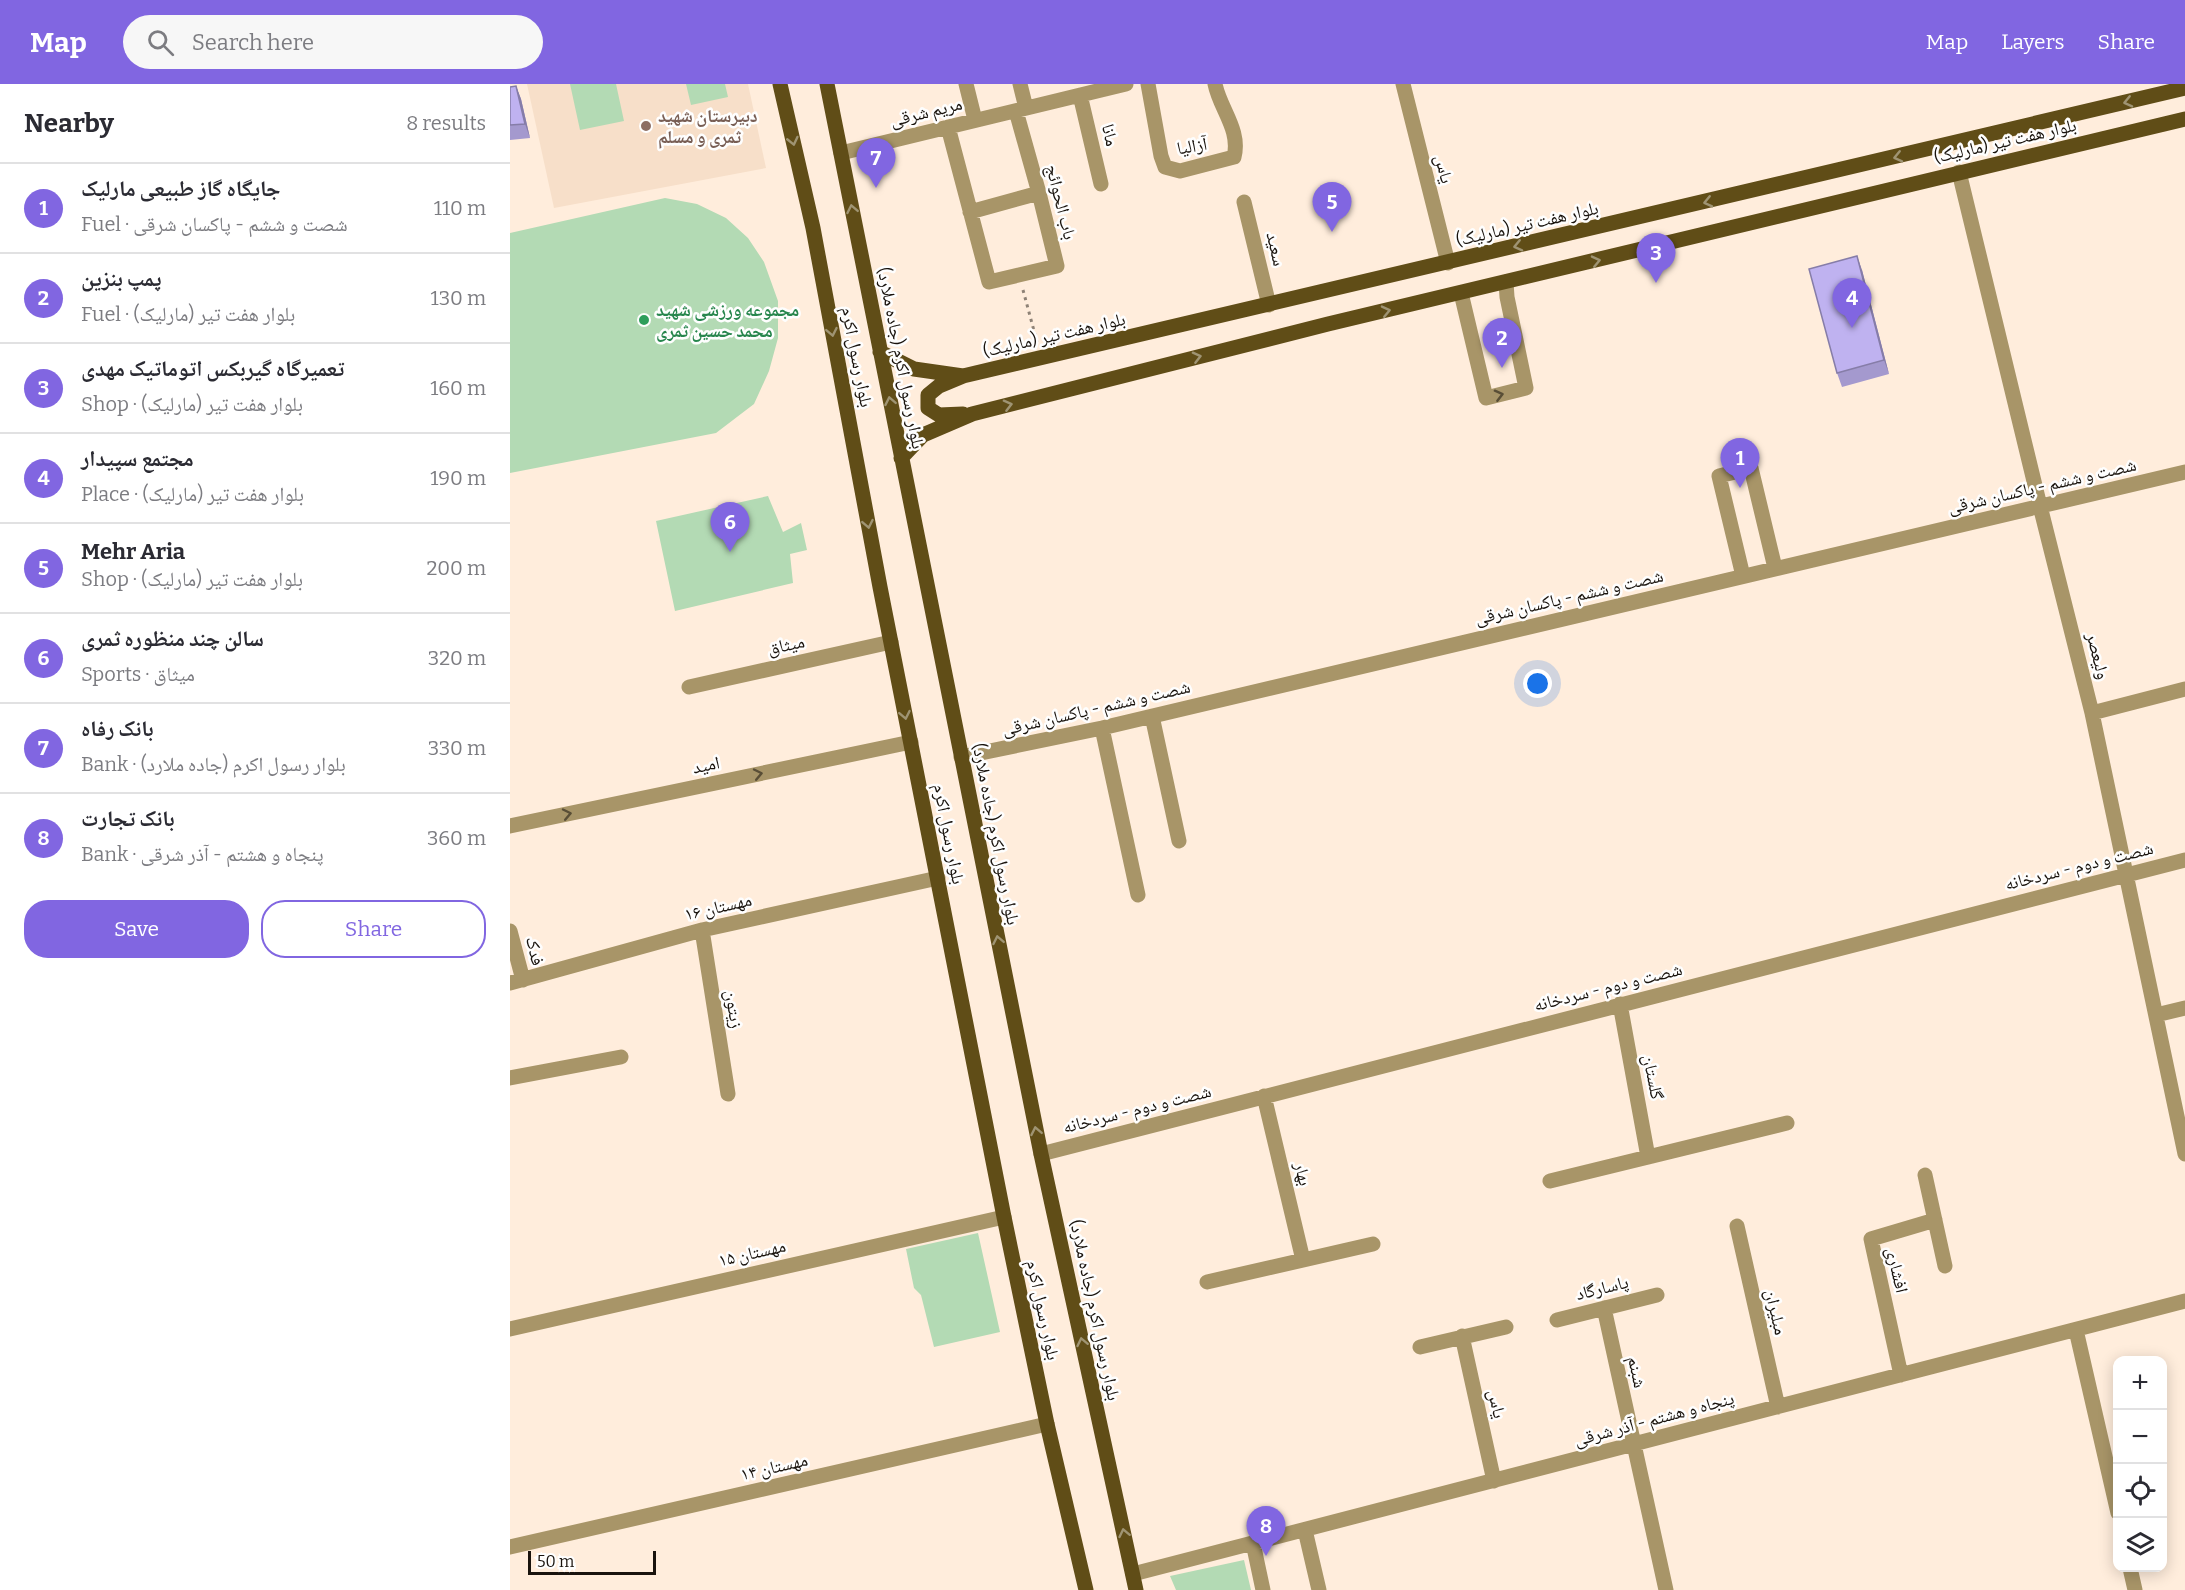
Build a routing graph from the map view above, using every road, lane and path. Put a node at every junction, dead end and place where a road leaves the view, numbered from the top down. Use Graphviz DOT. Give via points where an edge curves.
graph roads {
  1 [pos="780,84"];
  2 [pos="827,84"];
  3 [pos="966,84"];
  4 [pos="1020,84"];
  5 [pos="1126,84"];
  6 [pos="1148,84"];
  7 [pos="1215,84"];
  8 [pos="1403,84"];
  9 [pos="2185,88"];
  10 [pos="1080,95"];
  11 [pos="1021,109"];
  12 [pos="2185,119"];
  13 [pos="975,120"];
  14 [pos="948,127"];
  15 [pos="841,153"];
  16 [pos="1959,172"];
  17 [pos="1101,184"];
  18 [pos="1039,193"];
  19 [pos="1244,202"];
  20 [pos="970,212"];
  21 [pos="1448,263"];
  22 [pos="1019,275"];
  23 [pos="1506,282"];
  24 [pos="1461,293"];
  25 [pos="1269,305"];
  26 [pos="880,352"];
  27 [pos="1041,358"];
  28 [pos="963,376"];
  29 [pos="972,414"];
  30 [pos="901,458"];
  31 [pos="2185,472"];
  32 [pos="2040,506"];
  33 [pos="1775,568"];
  34 [pos="1743,576"];
  35 [pos="891,642"];
  36 [pos="689,687"];
  37 [pos="2185,690"];
  38 [pos="2092,713"];
  39 [pos="1152,716"];
  40 [pos="1102,728"];
  41 [pos="911,742"];
  42 [pos="961,757"];
  43 [pos="510,826"];
  44 [pos="1179,841"];
  45 [pos="2185,860"];
  46 [pos="2127,873"];
  47 [pos="938,878"];
  48 [pos="1138,895"];
  49 [pos="702,930"];
  50 [pos="510,931"];
  51 [pos="516,982"];
  52 [pos="1620,1004"];
  53 [pos="2185,1008"];
  54 [pos="2156,1015"];
  55 [pos="621,1057"];
  56 [pos="510,1078"];
  57 [pos="728,1094"];
  58 [pos="1264,1096"];
  59 [pos="1787,1123"];
  60 [pos="1041,1154"];
  61 [pos="2185,1154"];
  62 [pos="1648,1157"];
  63 [pos="1926,1175"];
  64 [pos="1550,1181"];
  65 [pos="1004,1217"];
  66 [pos="1935,1220"];
  67 [pos="1737,1226"];
  68 [pos="1373,1244"];
  69 [pos="1303,1260"];
  70 [pos="1945,1266"];
  71 [pos="1207,1282"];
  72 [pos="1657,1295"];
  73 [pos="2185,1301"];
  74 [pos="1604,1308"];
  75 [pos="1557,1320"];
  76 [pos="1506,1327"];
  77 [pos="510,1329"];
  78 [pos="2076,1330"];
  79 [pos="1462,1336"];
  80 [pos="1420,1347"];
  81 [pos="1901,1375"];
  82 [pos="1778,1407"];
  83 [pos="1047,1424"];
  84 [pos="1633,1444"];
  85 [pos="1494,1481"];
  86 [pos="2113,1491"];
  87 [pos="1305,1530"];
  88 [pos="1253,1543"];
  89 [pos="510,1547"];
  90 [pos="2131,1572"];
  91 [pos="1133,1574"];
  92 [pos="1086,1590"];
  93 [pos="1136,1590"];
  94 [pos="1263,1590"];
  95 [pos="1319,1590"];
  96 [pos="1666,1590"];
  97 [pos="2135,1590"];
  1 -- 35 [label="main road, بلوار رسول اکرم, one-way" via="813,228"];
  2 -- 15 [label="main road, بلوار رسول اکرم (جاده ملارد)"];
  3 -- 13 [label="street"];
  4 -- 11 [label="street, باب الحوائج"];
  5 -- 10 [label="street, مریم شرقی"];
  6 -- 7 [label="street, آزالیا" via="1165,167 1180,171 1234,157 1231,126"];
  8 -- 21 [label="street, یاس"];
  9 -- 21 [label="main road, بلوار هفت تیر (مارلیک), one-way"];
  10 -- 11 [label="street, مریم شرقی"];
  10 -- 17 [label="street, مانا"];
  11 -- 13 [label="street, مریم شرقی"];
  11 -- 18 [label="street, باب الحوائج"];
  12 -- 16 [label="main road, بلوار هفت تیر (مارلیک)"];
  13 -- 14 [label="street, مریم شرقی"];
  14 -- 15 [label="street, مریم شرقی"];
  14 -- 20 [label="street, باب الحوائج"];
  26 -- 15 [label="main road, بلوار رسول اکرم (جاده ملارد), one-way"];
  23 -- 16 [label="main road, بلوار هفت تیر (مارلیک), one-way"];
  16 -- 32 [label="street, ولیعصر"];
  18 -- 20 [label="street"];
  18 -- 22 [label="street, باب الحوائج" via="1057,266"];
  19 -- 25 [label="street, سعید"];
  20 -- 22 [label="street, باب الحوائج" via="988,282"];
  21 -- 25 [label="main road, بلوار هفت تیر (مارلیک)"];
  22 -- 27 [label="path"];
  23 -- 24 [label="main road, بلوار هفت تیر (مارلیک)"];
  24 -- 23 [label="street, one-way" via="1486,398 1496,396 1526,388"];
  29 -- 24 [label="main road, بلوار هفت تیر (مارلیک), one-way"];
  25 -- 27 [label="main road, بلوار هفت تیر (مارلیک)"];
  26 -- 28 [label="main road, بلوار هفت تیر (مارلیک)" via="914,369"];
  30 -- 26 [label="main road, بلوار رسول اکرم (جاده ملارد), one-way"];
  27 -- 28 [label="main road, بلوار هفت تیر (مارلیک)"];
  28 -- 29 [label="main road" via="928,395 928,408 939,415"];
  29 -- 30 [label="main road, بلوار هفت تیر (مارلیک)" via="923,435"];
  30 -- 42 [label="main road, بلوار رسول اکرم (جاده ملارد)"];
  31 -- 32 [label="street, شصت و ششم - پاکسان شرقی"];
  32 -- 33 [label="street, شصت و ششم - پاکسان شرقی"];
  32 -- 38 [label="street, ولیعصر"];
  33 -- 34 [label="street, شصت و ششم - پاکسان شرقی"];
  33 -- 34 [label="street" via="1751,468 1719,476"];
  34 -- 39 [label="street, شصت و ششم - پاکسان شرقی"];
  35 -- 36 [label="street, میثاق"];
  35 -- 41 [label="main road, بلوار رسول اکرم, one-way"];
  37 -- 38 [label="street"];
  38 -- 46 [label="street, ولیعصر"];
  39 -- 40 [label="street, شصت و ششم - پاکسان شرقی"];
  39 -- 44 [label="street"];
  40 -- 42 [label="street, شصت و ششم - پاکسان شرقی"];
  40 -- 48 [label="street"];
  43 -- 41 [label="street, امید, one-way"];
  41 -- 47 [label="main road, بلوار رسول اکرم"];
  60 -- 42 [label="main road, بلوار رسول اکرم (جاده ملارد), one-way"];
  45 -- 46 [label="street, شصت و دوم - سردخانه"];
  46 -- 52 [label="street, شصت و دوم - سردخانه"];
  46 -- 54 [label="street, ولیعصر"];
  47 -- 49 [label="street, مهستان ۱۶"];
  47 -- 65 [label="main road, بلوار رسول اکرم"];
  49 -- 51 [label="street, مهستان ۱۶"];
  49 -- 57 [label="street, زیتون"];
  50 -- 51 [label="street, فدک"];
  52 -- 58 [label="street, شصت و دوم - سردخانه"];
  52 -- 62 [label="street, گلستان"];
  53 -- 54 [label="street"];
  54 -- 61 [label="street, ولیعصر"];
  55 -- 56 [label="street"];
  58 -- 60 [label="street, شصت و دوم - سردخانه"];
  58 -- 69 [label="street, بهار"];
  59 -- 62 [label="street"];
  91 -- 60 [label="main road, بلوار رسول اکرم (جاده ملارد), one-way"];
  62 -- 64 [label="street"];
  63 -- 66 [label="street"];
  65 -- 77 [label="street, مهستان ۱۵"];
  65 -- 83 [label="main road, بلوار رسول اکرم"];
  66 -- 70 [label="street"];
  66 -- 81 [label="street, افشاری" via="1871,1239"];
  67 -- 82 [label="street, مبلیران"];
  68 -- 69 [label="street"];
  69 -- 71 [label="street"];
  72 -- 74 [label="street, پاسارگاد"];
  73 -- 78 [label="street, پنجاه و هشتم - آذر شرقی"];
  74 -- 75 [label="street, پاسارگاد"];
  74 -- 84 [label="street, شبنم"];
  76 -- 79 [label="street"];
  78 -- 81 [label="street, پنجاه و هشتم - آذر شرقی"];
  78 -- 86 [label="street"];
  79 -- 80 [label="street"];
  79 -- 85 [label="street, یاس"];
  81 -- 82 [label="street, پنجاه و هشتم - آذر شرقی"];
  82 -- 84 [label="street, پنجاه و هشتم - آذر شرقی"];
  83 -- 89 [label="street, مهستان ۱۴"];
  83 -- 92 [label="main road, بلوار رسول اکرم"];
  84 -- 85 [label="street, پنجاه و هشتم - آذر شرقی"];
  84 -- 96 [label="street, شبنم"];
  85 -- 87 [label="street, پنجاه و هشتم - آذر شرقی"];
  87 -- 88 [label="street, پنجاه و هشتم - آذر شرقی"];
  87 -- 95 [label="street"];
  88 -- 91 [label="street, پنجاه و هشتم - آذر شرقی"];
  88 -- 94 [label="street"];
  90 -- 97 [label="street"];
  91 -- 93 [label="main road, بلوار رسول اکرم (جاده ملارد)"];
}
